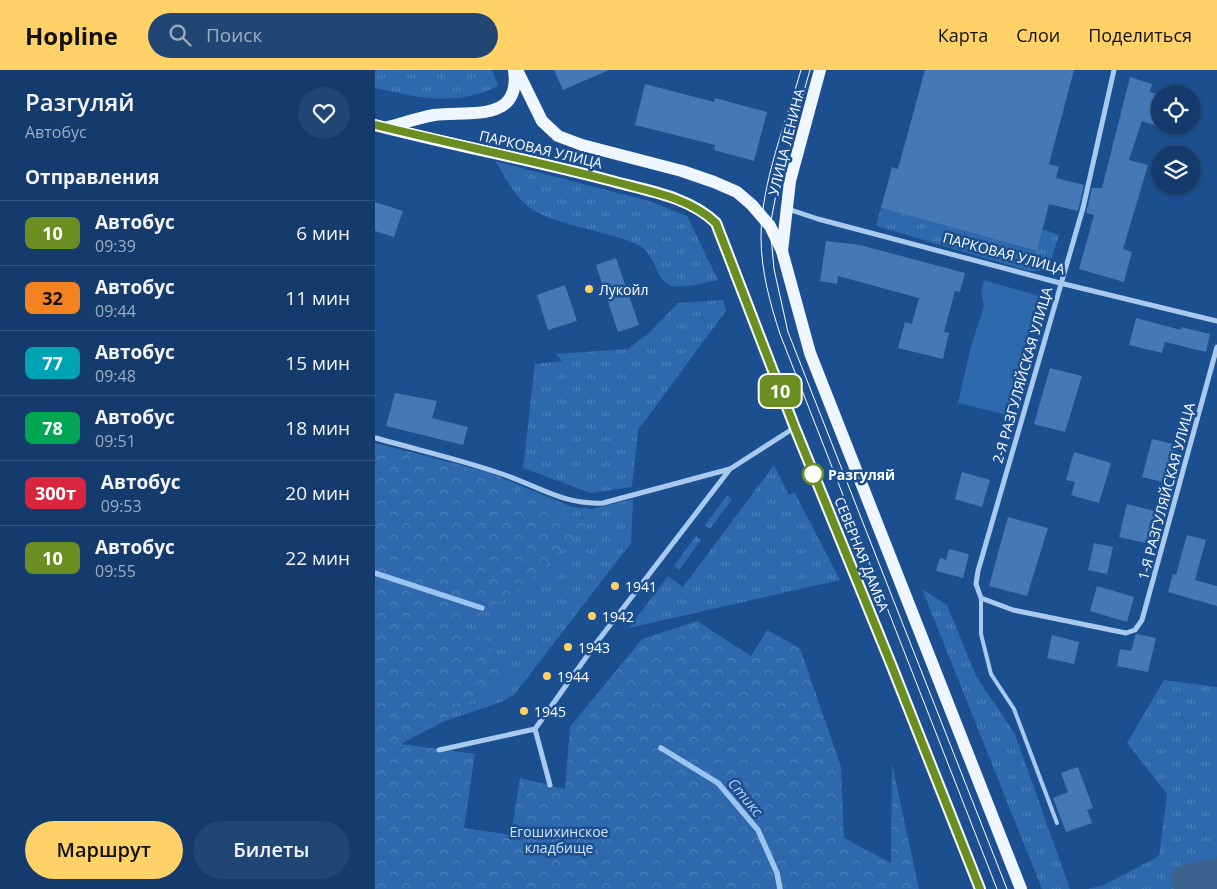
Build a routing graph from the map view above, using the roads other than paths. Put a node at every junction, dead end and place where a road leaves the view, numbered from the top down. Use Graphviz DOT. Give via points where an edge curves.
graph roads {
  1 [pos="515,70"];
  2 [pos="820,70"];
  3 [pos="1114,70"];
  4 [pos="380,126"];
  5 [pos="785,208"];
  6 [pos="699,209"];
  7 [pos="782,251"];
  8 [pos="1060,283"];
  9 [pos="1217,321"];
  10 [pos="1217,347"];
  11 [pos="795,428"];
  12 [pos="376,438"];
  13 [pos="730,469"];
  14 [pos="981,598"];
  15 [pos="535,729"];
  16 [pos="439,750"];
  17 [pos="550,786"];
  18 [pos="1057,823"];
  19 [pos="980,889"];
  20 [pos="1021,889"];
  1 -- 4 [label="main road" via="510,96 493,110 473,115 435,115"];
  1 -- 7 [label="main road, ПАРКОВАЯ УЛИЦА" via="549,129 569,141 681,171 737,192 770,226"];
  2 -- 5 [label="main road, УЛИЦА ЛЕНИНА"];
  3 -- 8 [label="street, 2-Я РАЗГУЛЯЙСКАЯ УЛИЦА" via="1083,208"];
  4 -- 6 [label="main road, ПАРКОВАЯ УЛИЦА" via="582,173 656,193"];
  5 -- 7 [label="main road, УЛИЦА ЛЕНИНА"];
  5 -- 8 [label="street, ПАРКОВАЯ УЛИЦА"];
  6 -- 11 [label="main road, СЕВЕРНАЯ ДАМБА" via="716,223 721,234"];
  7 -- 20 [label="main road, СЕВЕРНАЯ ДАМБА" via="810,353"];
  8 -- 9 [label="street, ПАРКОВАЯ УЛИЦА"];
  8 -- 14 [label="street, 2-Я РАЗГУЛЯЙСКАЯ УЛИЦА" via="978,571 976,584"];
  10 -- 14 [label="street, 1-Я РАЗГУЛЯЙСКАЯ УЛИЦА" via="1142,620 1135,630 1126,633 1013,610"];
  11 -- 13 [label="street"];
  11 -- 19 [label="main road, СЕВЕРНАЯ ДАМБА"];
  12 -- 13 [label="street" via="505,475 563,499 584,504 603,503"];
  13 -- 15 [label="street" via="597,642"];
  14 -- 18 [label="lane" via="981,634 991,674 1014,708"];
  15 -- 16 [label="street"];
  15 -- 17 [label="street"];
}
